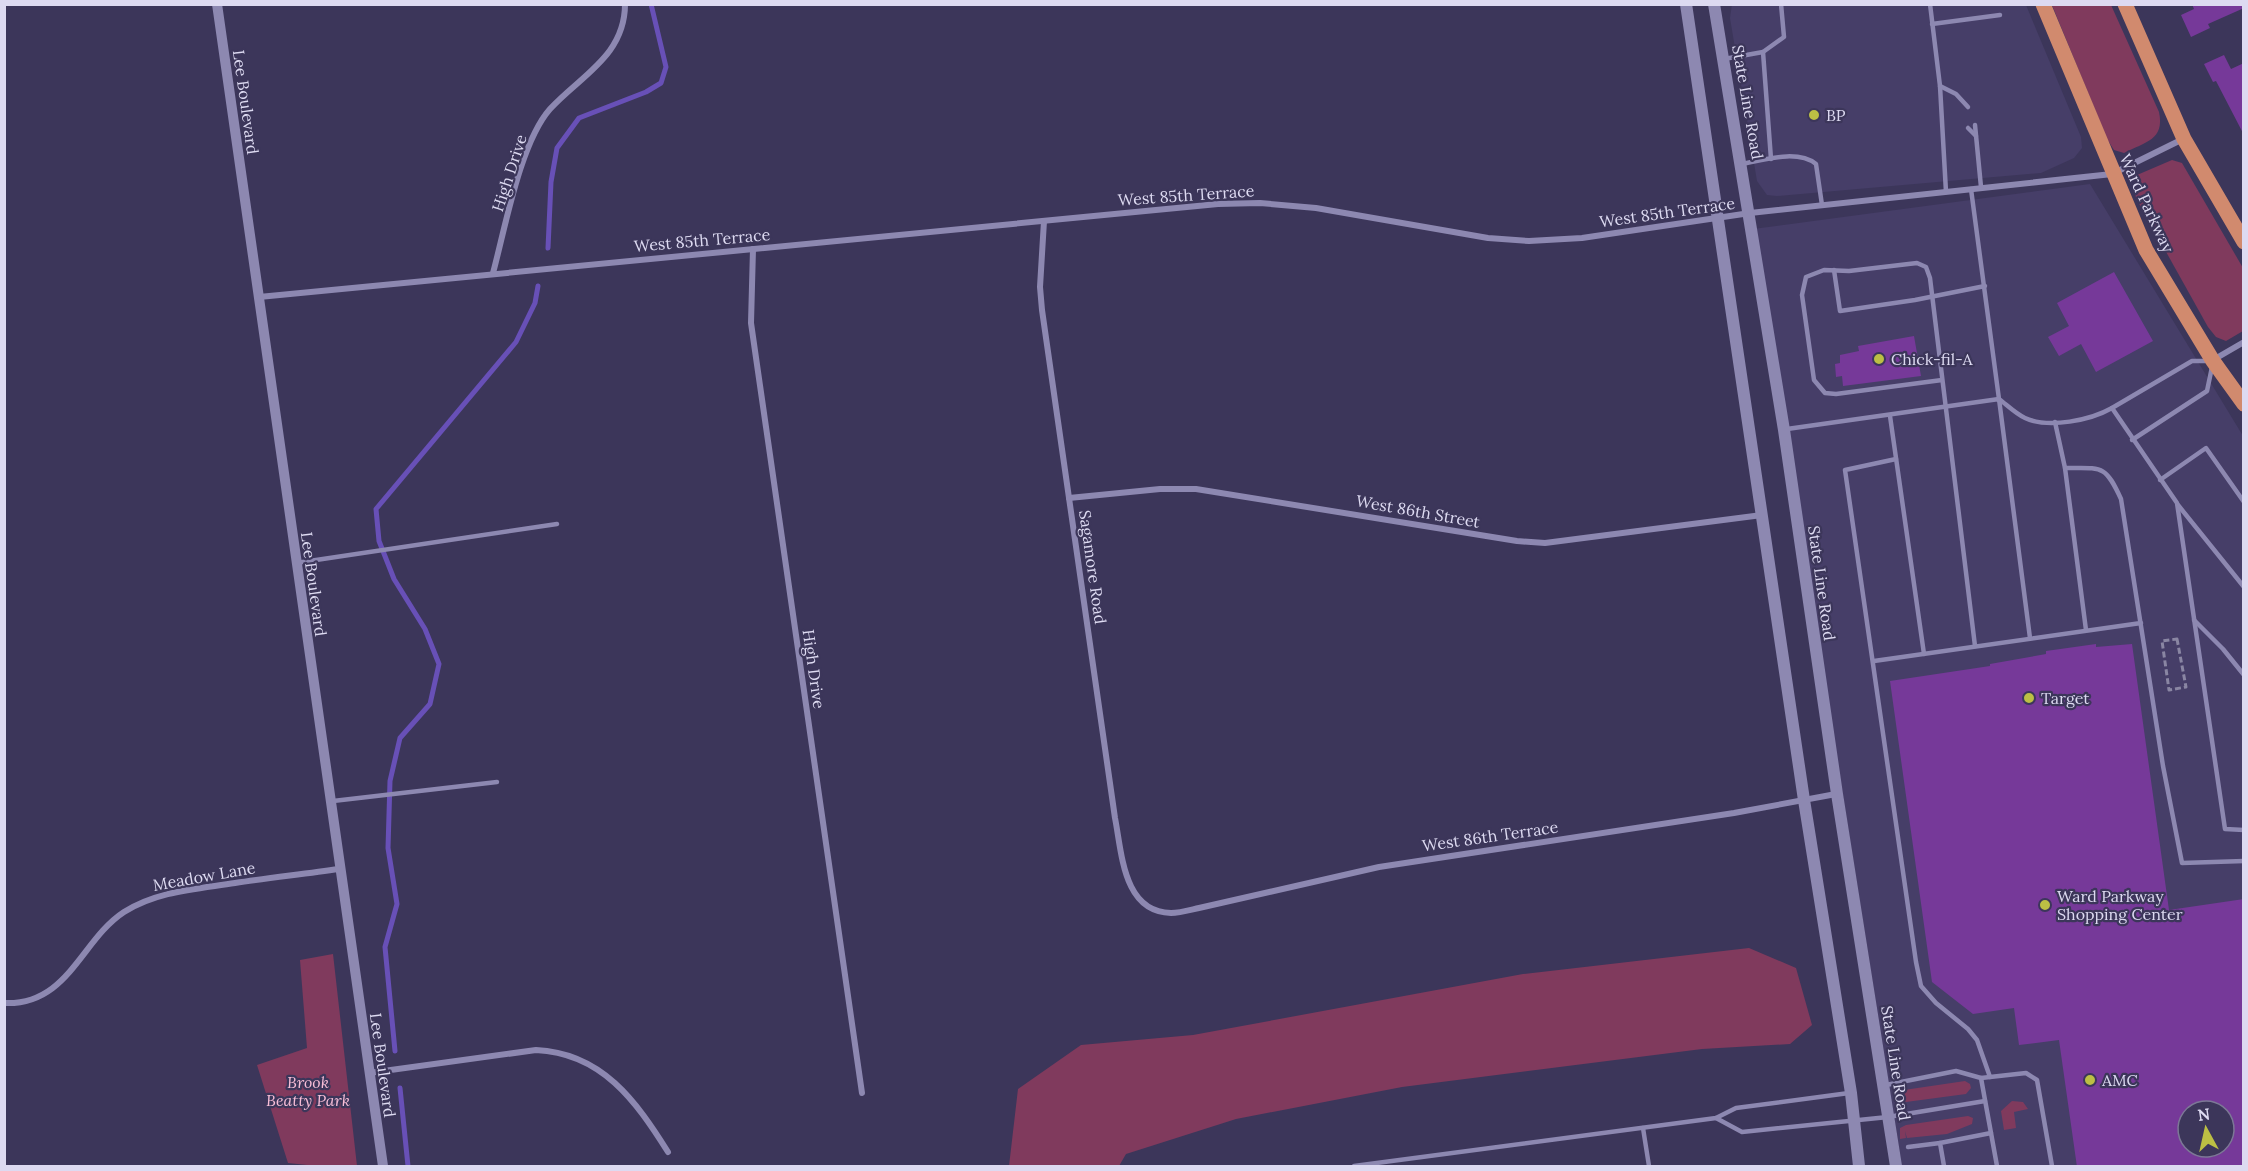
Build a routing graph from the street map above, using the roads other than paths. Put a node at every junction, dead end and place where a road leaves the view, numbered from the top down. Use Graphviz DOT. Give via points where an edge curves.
graph roads {
  1 [pos="218,4"];
  2 [pos="625,4"];
  3 [pos="1686,4"];
  4 [pos="1714,4"];
  5 [pos="1781,4"];
  6 [pos="1930,4"];
  7 [pos="2043,4"];
  8 [pos="2125,4"];
  9 [pos="2000,15"];
  10 [pos="1932,24"];
  11 [pos="1762,52"];
  12 [pos="1724,59"];
  13 [pos="1940,86"];
  14 [pos="1962,103"];
  15 [pos="1968,107"];
  16 [pos="1961,110"];
  17 [pos="1975,125"];
  18 [pos="1968,128"];
  19 [pos="1976,136"];
  20 [pos="2184,139"];
  21 [pos="1771,159"];
  22 [pos="1742,164"];
  23 [pos="2112,174"];
  24 [pos="1981,187"];
  25 [pos="1971,189"];
  26 [pos="1946,192"];
  27 [pos="1822,206"];
  28 [pos="1750,213"];
  29 [pos="1720,217"];
  30 [pos="1044,221"];
  31 [pos="2244,242"];
  32 [pos="753,249"];
  33 [pos="1834,270"];
  34 [pos="493,273"];
  35 [pos="1985,286"];
  36 [pos="259,297"];
  37 [pos="1932,297"];
  38 [pos="2244,342"];
  39 [pos="2213,360"];
  40 [pos="1942,380"];
  41 [pos="1999,399"];
  42 [pos="2244,404"];
  43 [pos="1946,407"];
  44 [pos="2112,408"];
  45 [pos="1890,416"];
  46 [pos="2055,422"];
  47 [pos="1784,430"];
  48 [pos="2132,440"];
  49 [pos="1896,459"];
  50 [pos="2065,468"];
  51 [pos="2160,480"];
  52 [pos="1069,498"];
  53 [pos="2244,502"];
  54 [pos="2177,503"];
  55 [pos="1762,515"];
  56 [pos="557,524"];
  57 [pos="296,563"];
  58 [pos="2244,587"];
  59 [pos="2194,620"];
  60 [pos="2142,622"];
  61 [pos="2086,630"];
  62 [pos="2030,639"];
  63 [pos="1975,646"];
  64 [pos="1924,654"];
  65 [pos="1874,661"];
  66 [pos="2244,675"];
  67 [pos="497,782"];
  68 [pos="1837,794"];
  69 [pos="1804,800"];
  70 [pos="330,801"];
  71 [pos="2244,830"];
  72 [pos="2244,861"];
  73 [pos="339,869"];
  74 [pos="1149,907"];
  75 [pos="4,1004"];
  76 [pos="369,1073"];
  77 [pos="1990,1077"];
  78 [pos="1982,1078"];
  79 [pos="1883,1086"];
  80 [pos="862,1093"];
  81 [pos="1851,1093"];
  82 [pos="1985,1101"];
  83 [pos="1888,1117"];
  84 [pos="1716,1118"];
  85 [pos="1854,1121"];
  86 [pos="1643,1128"];
  87 [pos="1991,1133"];
  88 [pos="1940,1143"];
  89 [pos="1908,1147"];
  90 [pos="668,1152"];
  91 [pos="383,1167"];
  92 [pos="1354,1167"];
  93 [pos="1649,1167"];
  94 [pos="1859,1167"];
  95 [pos="1896,1167"];
  96 [pos="1944,1167"];
  97 [pos="1997,1167"];
  98 [pos="2052,1167"];
  1 -- 36 [label="street, Lee Boulevard"];
  2 -- 34 [label="street, High Drive" via="625,18 614,44 594,71 549,110 538,128"];
  3 -- 29 [label="main road"];
  4 -- 12 [label="main road, State Line Road"];
  5 -- 11 [label="lane" via="1784,38"];
  6 -- 10 [label="lane"];
  7 -- 23 [label="main road, Ward Parkway"];
  8 -- 20 [label="main road"];
  9 -- 10 [label="lane"];
  10 -- 13 [label="lane"];
  11 -- 12 [label="lane"];
  11 -- 21 [label="lane"];
  12 -- 22 [label="main road, State Line Road"];
  13 -- 14 [label="lane" via="1956,94"];
  13 -- 26 [label="lane"];
  14 -- 15 [label="lane"];
  14 -- 16 [label="lane"];
  17 -- 19 [label="lane"];
  18 -- 19 [label="lane"];
  19 -- 24 [label="lane"];
  20 -- 23 [label="street"];
  20 -- 31 [label="main road"];
  21 -- 22 [label="lane"];
  21 -- 27 [label="lane" via="1809,158 1816,164"];
  22 -- 28 [label="main road, State Line Road"];
  23 -- 24 [label="street, West 85th Terrace"];
  23 -- 39 [label="main road, Ward Parkway" via="2146,250"];
  24 -- 25 [label="street, West 85th Terrace"];
  25 -- 26 [label="street, West 85th Terrace"];
  25 -- 35 [label="lane"];
  26 -- 27 [label="street, West 85th Terrace"];
  27 -- 28 [label="street, West 85th Terrace"];
  28 -- 29 [label="street, West 85th Terrace"];
  28 -- 47 [label="main road, State Line Road"];
  29 -- 30 [label="street, West 85th Terrace" via="1582,238 1529,241 1260,203"];
  29 -- 55 [label="main road"];
  30 -- 32 [label="street, West 85th Terrace"];
  30 -- 52 [label="street, Sagamore Road" via="1042,310"];
  32 -- 34 [label="street, West 85th Terrace"];
  32 -- 80 [label="street, High Drive" via="751,323"];
  33 -- 37 [label="lane" via="1917,263 1926,267"];
  33 -- 37 [label="lane" via="1840,311"];
  33 -- 40 [label="lane" via="1813,273 1806,277 1803,287 1818,387 1825,393 1836,394"];
  34 -- 36 [label="street, West 85th Terrace"];
  35 -- 37 [label="lane"];
  35 -- 41 [label="lane"];
  36 -- 57 [label="street, Lee Boulevard"];
  37 -- 40 [label="lane"];
  38 -- 39 [label="street"];
  39 -- 42 [label="main road, Ward Parkway"];
  39 -- 44 [label="lane" via="2192,361"];
  39 -- 48 [label="lane" via="2207,390"];
  40 -- 43 [label="lane"];
  41 -- 43 [label="lane"];
  41 -- 46 [label="lane" via="2026,419"];
  41 -- 62 [label="lane"];
  43 -- 45 [label="lane"];
  43 -- 63 [label="lane"];
  44 -- 46 [label="lane" via="2095,418"];
  44 -- 48 [label="lane"];
  45 -- 47 [label="lane"];
  45 -- 49 [label="lane"];
  46 -- 50 [label="lane"];
  47 -- 68 [label="main road, State Line Road"];
  48 -- 51 [label="lane"];
  49 -- 64 [label="lane"];
  49 -- 65 [label="lane" via="1845,470"];
  50 -- 60 [label="lane" via="2098,468 2111,476 2121,499"];
  50 -- 61 [label="lane"];
  51 -- 53 [label="lane" via="2206,448"];
  51 -- 54 [label="lane"];
  52 -- 55 [label="street, West 86th Street" via="1196,489 1545,543"];
  52 -- 74 [label="street, Sagamore Road" via="1125,870 1130,889"];
  54 -- 58 [label="lane"];
  54 -- 59 [label="lane"];
  55 -- 69 [label="main road"];
  56 -- 57 [label="lane"];
  57 -- 70 [label="street, Lee Boulevard"];
  59 -- 66 [label="lane"];
  59 -- 71 [label="lane" via="2225,829"];
  60 -- 61 [label="lane"];
  60 -- 72 [label="lane" via="2182,863"];
  61 -- 62 [label="lane"];
  62 -- 63 [label="lane"];
  63 -- 64 [label="lane"];
  64 -- 65 [label="lane"];
  65 -- 77 [label="lane" via="1921,986 1977,1040"];
  67 -- 70 [label="lane"];
  68 -- 69 [label="street, West 86th Terrace"];
  68 -- 79 [label="main road, State Line Road"];
  69 -- 74 [label="street, West 86th Terrace" via="1410,862 1170,913"];
  69 -- 81 [label="main road"];
  70 -- 73 [label="street, Lee Boulevard"];
  73 -- 75 [label="street, Meadow Lane" via="177,891 147,900 123,913 101,933 56,987 35,998"];
  73 -- 76 [label="street, Lee Boulevard"];
  76 -- 90 [label="street" via="536,1050 560,1051 588,1063 629,1096"];
  76 -- 91 [label="street, Lee Boulevard"];
  77 -- 78 [label="lane"];
  77 -- 98 [label="lane" via="2026,1073 2037,1080"];
  78 -- 79 [label="lane" via="1956,1071"];
  78 -- 82 [label="lane"];
  79 -- 83 [label="main road, State Line Road"];
  81 -- 84 [label="lane" via="1736,1108"];
  81 -- 85 [label="main road"];
  82 -- 83 [label="lane"];
  82 -- 87 [label="lane"];
  83 -- 85 [label="lane"];
  83 -- 95 [label="main road, State Line Road"];
  84 -- 85 [label="lane" via="1742,1132"];
  84 -- 86 [label="lane"];
  85 -- 94 [label="main road"];
  86 -- 92 [label="lane"];
  86 -- 93 [label="lane"];
  87 -- 88 [label="lane"];
  87 -- 97 [label="lane"];
  88 -- 89 [label="lane"];
  88 -- 96 [label="lane"];
}
